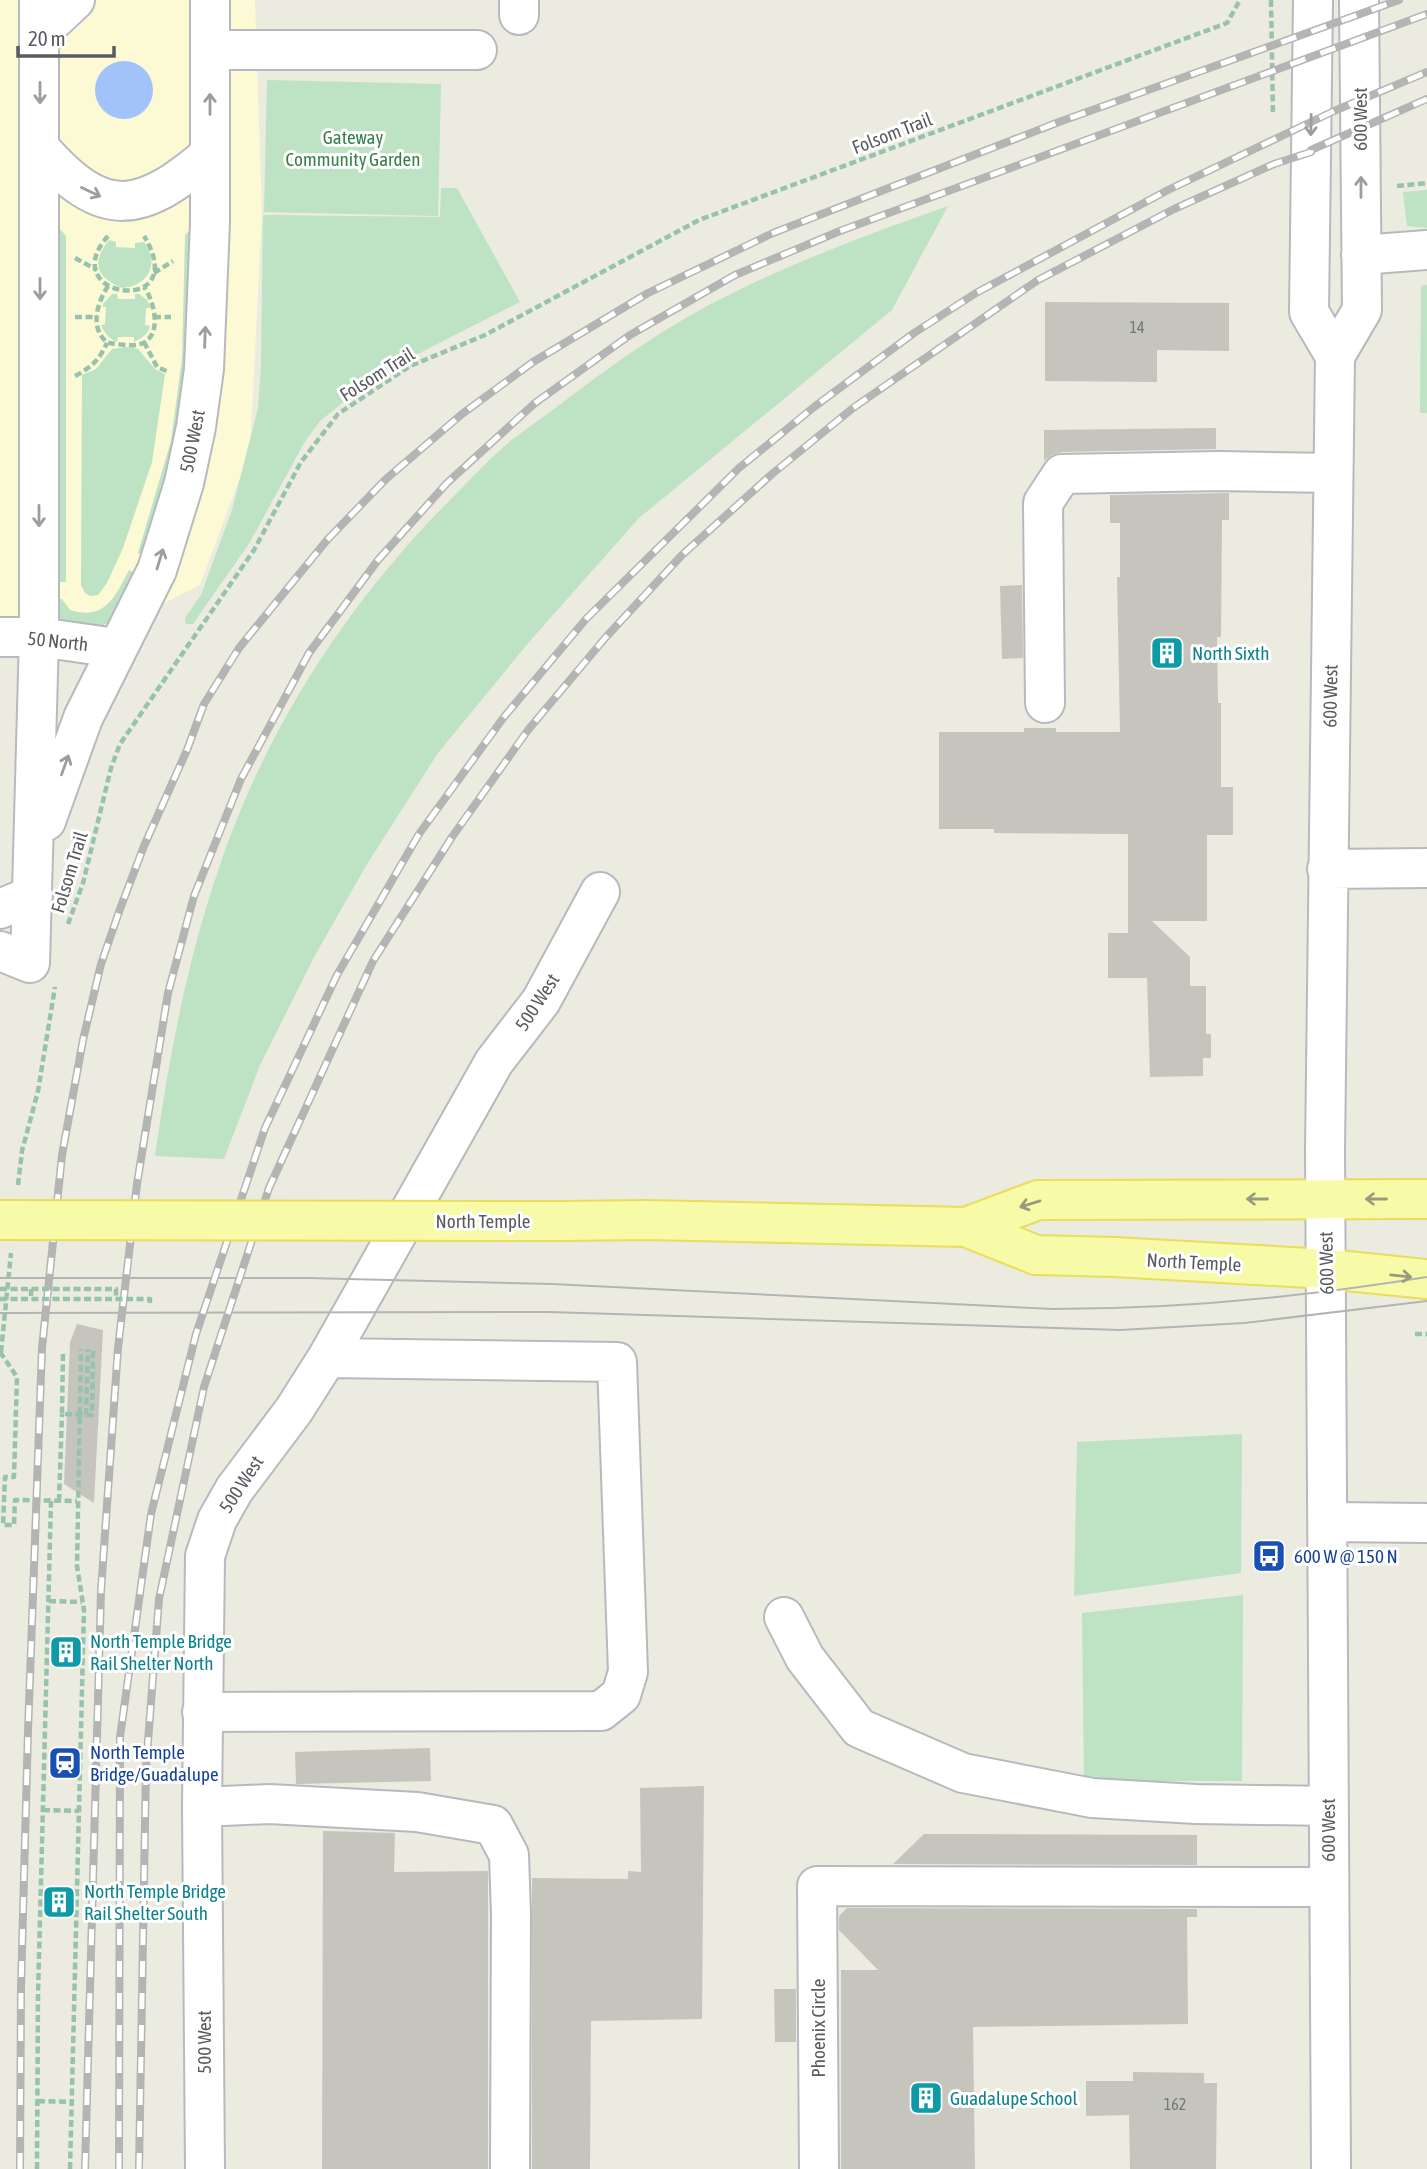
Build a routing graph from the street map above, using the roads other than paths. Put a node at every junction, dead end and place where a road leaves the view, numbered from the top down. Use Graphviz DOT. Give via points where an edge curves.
graph roads {
  1 [pos="39,0"];
  2 [pos="75,0"];
  3 [pos="1313,0"];
  4 [pos="1359,0"];
  5 [pos="203,16"];
  6 [pos="39,46"];
  7 [pos="477,50"];
  8 [pos="40,148"];
  9 [pos="210,154"];
  10 [pos="1427,250"];
  11 [pos="1361,255"];
  12 [pos="1335,356"];
  13 [pos="1333,473"];
  14 [pos="0,637"];
  15 [pos="39,637"];
  16 [pos="116,648"];
  17 [pos="1045,703"];
  18 [pos="35,853"];
  19 [pos="1427,867"];
  20 [pos="1327,869"];
  21 [pos="600,892"];
  22 [pos="17,902"];
  23 [pos="29,963"];
  24 [pos="1325,1199"];
  25 [pos="1427,1199"];
  26 [pos="10,1219"];
  27 [pos="966,1227"];
  28 [pos="1327,1269"];
  29 [pos="1427,1279"];
  30 [pos="327,1358"];
  31 [pos="1329,1522"];
  32 [pos="1427,1523"];
  33 [pos="784,1617"];
  34 [pos="202,1712"];
  35 [pos="1328,1806"];
  36 [pos="202,1807"];
  37 [pos="1328,1887"];
  38 [pos="205,2169"];
  39 [pos="510,2169"];
  40 [pos="819,2169"];
  41 [pos="1331,2169"];
  1 -- 6 [label="street, 500 West"];
  2 -- 6 [label="street" via="45,28"];
  3 -- 12 [label="street, one-way" via="1309,312"];
  11 -- 4 [label="street, 600 West, one-way"];
  5 -- 7 [label="street"];
  9 -- 5 [label="street, 500 West, one-way"];
  6 -- 8 [label="street, 500 West, one-way"];
  8 -- 9 [label="street, one-way" via="74,184 108,200 125,201 142,199 171,185"];
  8 -- 15 [label="street, 500 West, one-way"];
  16 -- 9 [label="street, 500 West, one-way" via="157,570 196,427 204,369"];
  10 -- 11 [label="street"];
  11 -- 12 [label="street, 600 West" via="1362,310"];
  12 -- 13 [label="street, 600 West"];
  13 -- 17 [label="street" via="1062,474 1043,503"];
  13 -- 20 [label="street, 600 West"];
  14 -- 15 [label="street, 50 North"];
  15 -- 16 [label="street, 50 North"];
  15 -- 18 [label="street, 500 West"];
  18 -- 16 [label="street, 500 West, one-way" via="83,718"];
  18 -- 22 [label="street, 500 West"];
  19 -- 20 [label="street"];
  20 -- 24 [label="street, 600 West"];
  21 -- 30 [label="street, 500 West" via="541,1001 494,1062"];
  22 -- 23 [label="street, 500 West"];
  25 -- 24 [label="main road, North Temple, one-way"];
  24 -- 27 [label="main road, North Temple, one-way" via="1038,1200"];
  24 -- 28 [label="street, 600 West"];
  26 -- 27 [label="main road, North Temple, bridge" via="647,1220"];
  27 -- 28 [label="main road, North Temple" via="1036,1255"];
  28 -- 29 [label="main road, North Temple, one-way"];
  28 -- 31 [label="street, 600 West"];
  30 -- 34 [label="street, 500 West" via="217,1520 205,1556"];
  30 -- 34 [label="street" via="617,1362 628,1672 621,1695 601,1711"];
  31 -- 32 [label="street"];
  31 -- 35 [label="street, 600 West"];
  33 -- 35 [label="street" via="805,1658 859,1728 963,1773 1092,1798"];
  34 -- 36 [label="street, 500 West"];
  35 -- 37 [label="street, 600 West"];
  36 -- 38 [label="street, 500 West"];
  36 -- 39 [label="street" via="270,1804 417,1812 493,1825 509,1855"];
  37 -- 40 [label="street, Phoenix Circle" via="817,1886"];
  37 -- 41 [label="street, 600 West"];
}
